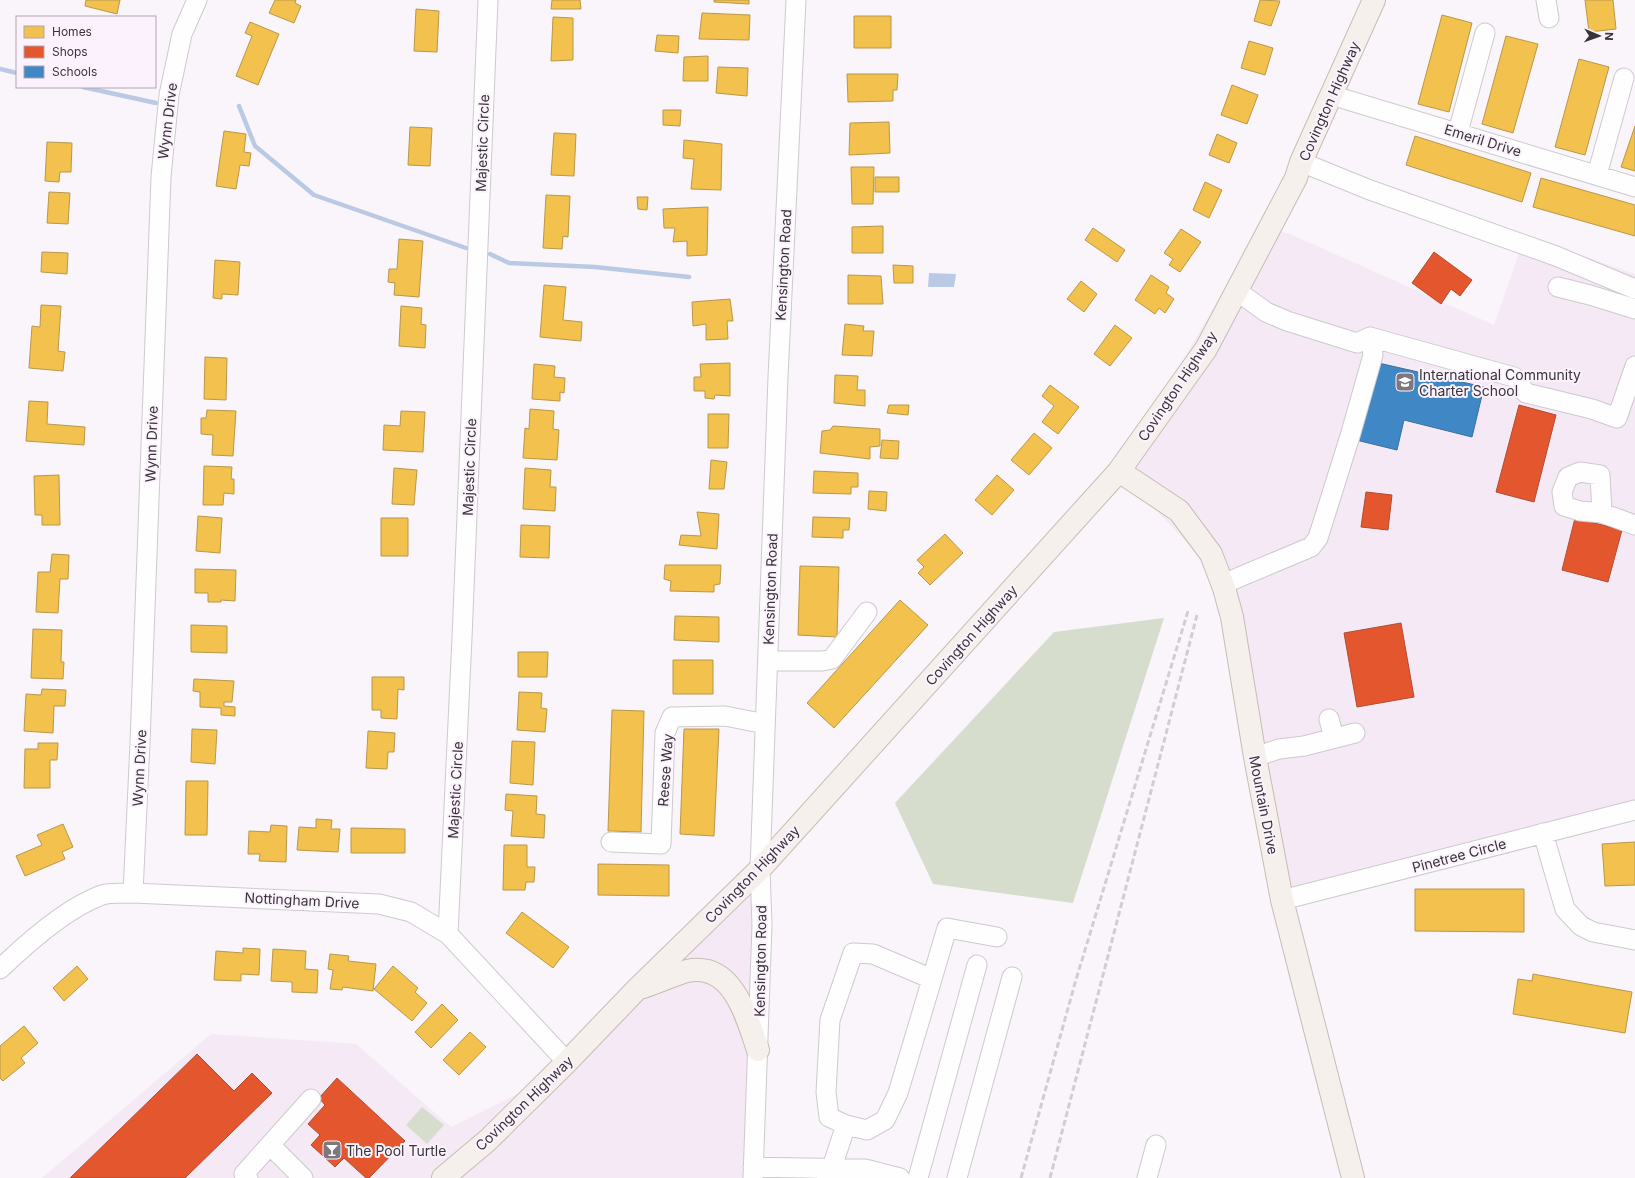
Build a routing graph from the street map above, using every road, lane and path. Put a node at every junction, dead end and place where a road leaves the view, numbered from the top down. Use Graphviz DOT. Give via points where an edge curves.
graph roads {
  1 [pos="197,0"];
  2 [pos="488,0"];
  3 [pos="796,0"];
  4 [pos="1374,0"];
  5 [pos="1485,34"];
  6 [pos="1624,78"];
  7 [pos="1332,95"];
  8 [pos="1458,132"];
  9 [pos="1301,162"];
  10 [pos="1597,175"];
  11 [pos="1635,187"];
  12 [pos="1558,287"];
  13 [pos="1635,288"];
  14 [pos="1237,291"];
  15 [pos="1635,309"];
  16 [pos="1370,337"];
  17 [pos="1635,366"];
  18 [pos="1119,471"];
  19 [pos="1602,513"];
  20 [pos="1635,525"];
  21 [pos="1223,584"];
  22 [pos="867,612"];
  23 [pos="768,661"];
  24 [pos="1329,719"];
  25 [pos="765,724"];
  26 [pos="1355,733"];
  27 [pos="1334,738"];
  28 [pos="1255,757"];
  29 [pos="1635,810"];
  30 [pos="1543,832"];
  31 [pos="611,842"];
  32 [pos="760,869"];
  33 [pos="133,893"];
  34 [pos="1282,900"];
  35 [pos="448,934"];
  36 [pos="997,937"];
  37 [pos="1635,940"];
  38 [pos="977,965"];
  39 [pos="0,969"];
  40 [pos="1012,977"];
  41 [pos="932,979"];
  42 [pos="636,989"];
  43 [pos="758,1050"];
  44 [pos="567,1062"];
  45 [pos="311,1099"];
  46 [pos="846,1125"];
  47 [pos="270,1144"];
  48 [pos="1156,1145"];
  49 [pos="753,1172"];
  50 [pos="829,1172"];
  51 [pos="864,1174"];
  52 [pos="248,1178"];
  53 [pos="303,1178"];
  54 [pos="443,1178"];
  55 [pos="900,1178"];
  56 [pos="918,1178"];
  57 [pos="957,1178"];
  58 [pos="1147,1178"];
  59 [pos="1353,1178"];
  1 -- 33 [label="street, Wynn Drive" via="182,34 169,95 161,177"];
  2 -- 35 [label="street, Majestic Circle"];
  3 -- 23 [label="street, Kensington Road" via="778,377"];
  4 -- 7 [label="main road, Covington Highway"];
  5 -- 8 [label="street"];
  6 -- 10 [label="street"];
  7 -- 8 [label="street, Emeril Drive"];
  7 -- 9 [label="main road, Covington Highway"];
  8 -- 10 [label="street, Emeril Drive"];
  9 -- 13 [label="street" via="1370,190 1556,256"];
  9 -- 14 [label="main road, Covington Highway" via="1296,178"];
  10 -- 11 [label="street, Emeril Drive"];
  12 -- 15 [label="street"];
  14 -- 16 [label="street" via="1266,312 1287,321 1357,343"];
  14 -- 18 [label="main road, Covington Highway" via="1206,349"];
  16 -- 17 [label="street" via="1514,377 1526,393 1592,409 1617,418"];
  16 -- 21 [label="street" via="1372,355 1348,444 1318,538 1311,547"];
  18 -- 21 [label="main road, Mountain Drive" via="1179,511 1211,554"];
  18 -- 32 [label="main road, Covington Highway"];
  19 -- 20 [label="street"];
  21 -- 28 [label="main road, Mountain Drive" via="1232,617"];
  22 -- 23 [label="street" via="832,659"];
  23 -- 25 [label="street, Kensington Road"];
  24 -- 27 [label="street"];
  25 -- 31 [label="street, Reese Way" via="725,716 672,717 666,733 661,844"];
  25 -- 32 [label="street, Kensington Road"];
  26 -- 27 [label="street"];
  27 -- 28 [label="street" via="1304,746 1278,749"];
  28 -- 34 [label="main road, Mountain Drive"];
  29 -- 30 [label="street, Pinetree Circle"];
  30 -- 34 [label="street, Pinetree Circle"];
  30 -- 37 [label="street" via="1565,909 1581,926 1593,932"];
  32 -- 42 [label="main road, Covington Highway"];
  32 -- 43 [label="street, Kensington Road" via="762,925"];
  33 -- 35 [label="street, Nottingham Drive" via="379,904 411,912"];
  33 -- 39 [label="street, Nottingham Drive" via="103,895 85,903 49,926"];
  34 -- 59 [label="main road, Mountain Drive"];
  35 -- 44 [label="street, Nottingham Drive"];
  36 -- 41 [label="street" via="947,928"];
  38 -- 56 [label="street"];
  40 -- 57 [label="street"];
  41 -- 46 [label="street" via="898,1093 885,1120 867,1130"];
  41 -- 46 [label="street" via="873,954 852,953 830,1020 826,1092 829,1117"];
  42 -- 43 [label="main road" via="688,971 703,970 718,976 734,992 747,1018"];
  42 -- 44 [label="main road, Covington Highway"];
  43 -- 49 [label="street, Kensington Road"];
  44 -- 54 [label="main road, Covington Highway" via="488,1140"];
  45 -- 47 [label="street"];
  46 -- 50 [label="street"];
  47 -- 52 [label="street" via="244,1174"];
  47 -- 53 [label="street"];
  48 -- 58 [label="street"];
  49 -- 50 [label="street"];
  50 -- 51 [label="street"];
  51 -- 55 [label="street"];
}
